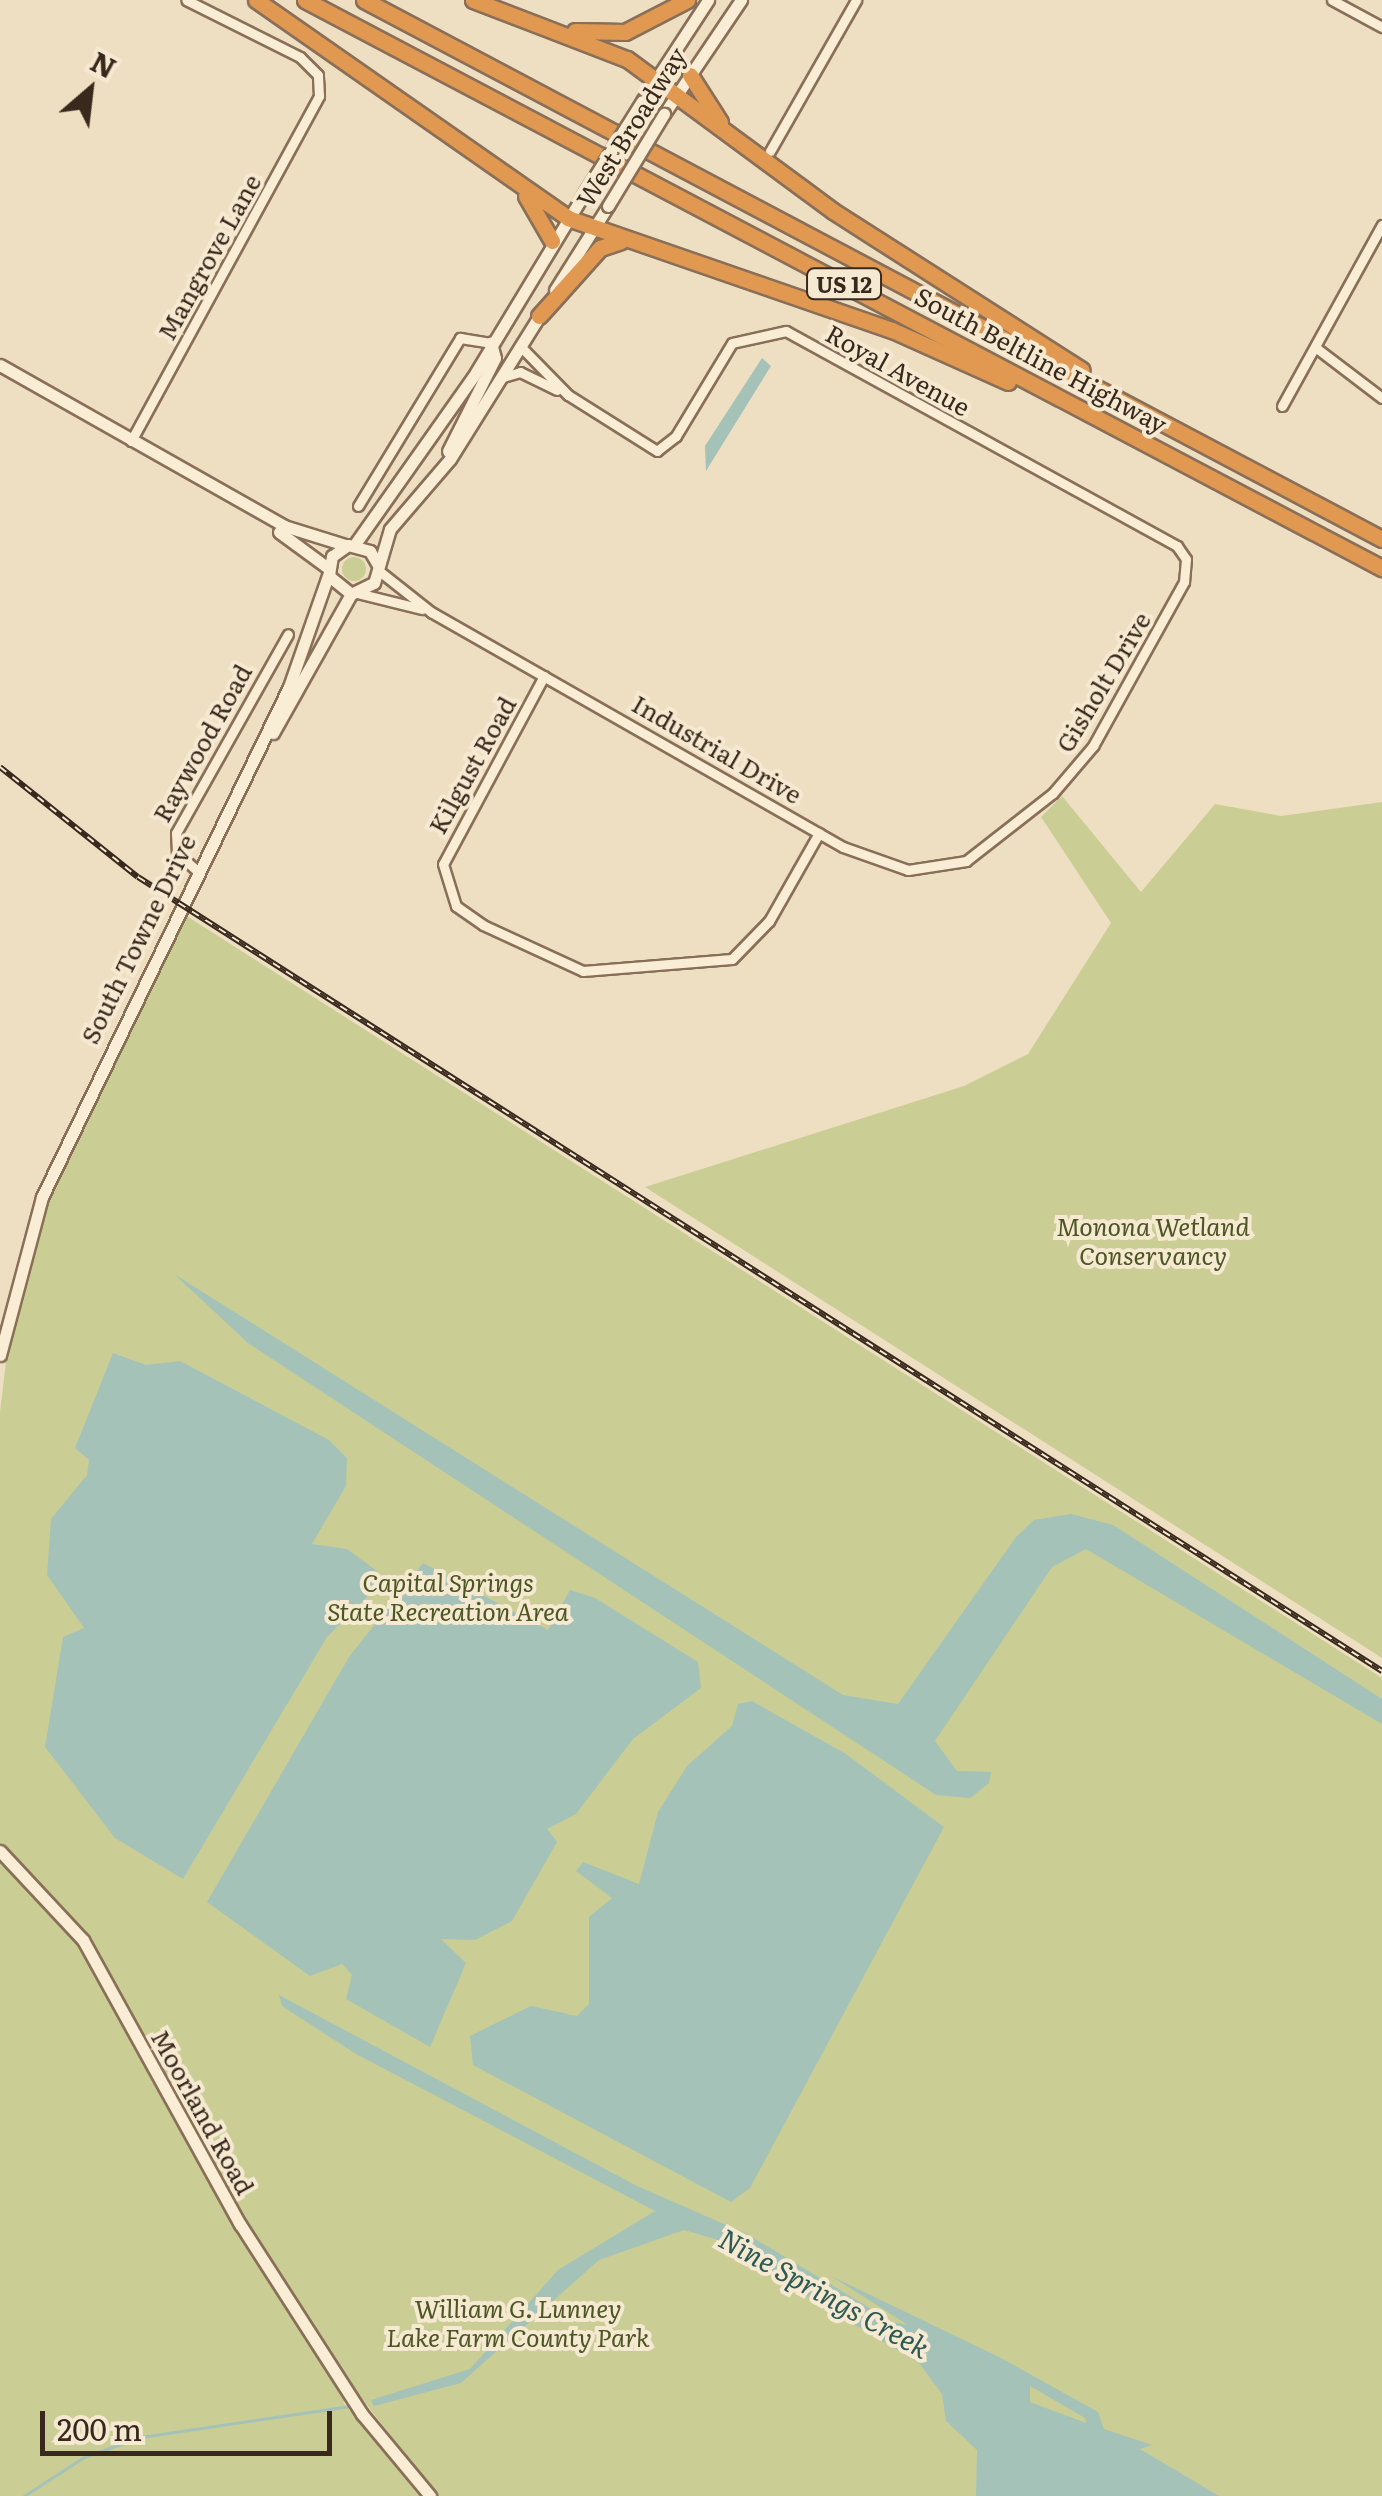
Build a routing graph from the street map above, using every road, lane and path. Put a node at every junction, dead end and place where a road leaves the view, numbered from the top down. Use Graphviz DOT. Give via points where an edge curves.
graph roads {
  1 [pos="186,0"];
  2 [pos="256,0"];
  3 [pos="306,0"];
  4 [pos="364,0"];
  5 [pos="473,0"];
  6 [pos="687,0"];
  7 [pos="708,0"];
  8 [pos="741,0"];
  9 [pos="856,0"];
  10 [pos="1332,0"];
  11 [pos="549,27"];
  12 [pos="1382,27"];
  13 [pos="690,75"];
  14 [pos="654,79"];
  15 [pos="676,97"];
  16 [pos="747,150"];
  17 [pos="770,151"];
  18 [pos="510,178"];
  19 [pos="568,218"];
  20 [pos="1382,225"];
  21 [pos="593,230"];
  22 [pos="552,241"];
  23 [pos="621,242"];
  24 [pos="539,316"];
  25 [pos="492,342"];
  26 [pos="520,346"];
  27 [pos="1314,347"];
  28 [pos="0,365"];
  29 [pos="499,380"];
  30 [pos="568,396"];
  31 [pos="1382,398"];
  32 [pos="1282,406"];
  33 [pos="1182,434"];
  34 [pos="131,441"];
  35 [pos="1170,457"];
  36 [pos="441,469"];
  37 [pos="358,506"];
  38 [pos="254,509"];
  39 [pos="1382,539"];
  40 [pos="352,545"];
  41 [pos="378,568"];
  42 [pos="1382,568"];
  43 [pos="1188,569"];
  44 [pos="329,570"];
  45 [pos="354,594"];
  46 [pos="431,612"];
  47 [pos="288,634"];
  48 [pos="544,676"];
  49 [pos="256,757"];
  50 [pos="819,833"];
  51 [pos="993,845"];
  52 [pos="195,869"];
  53 [pos="0,1355"];
  54 [pos="0,1850"];
  55 [pos="430,2496"];
  1 -- 34 [label="street, Mangrove Lane" via="300,57 319,92"];
  2 -- 18 [label="highway"];
  3 -- 35 [label="highway, South Beltline Highway / US 12"];
  4 -- 33 [label="highway, South Beltline Highway / US 12"];
  5 -- 11 [label="highway"];
  6 -- 11 [label="highway" via="626,32"];
  7 -- 14 [label="street, West Broadway"];
  8 -- 13 [label="street, West Broadway"];
  9 -- 17 [label="street"];
  10 -- 12 [label="street"];
  11 -- 14 [label="highway"];
  13 -- 15 [label="street, West Broadway"];
  13 -- 16 [label="highway"];
  14 -- 15 [label="highway"];
  14 -- 19 [label="street, West Broadway, bridge"];
  15 -- 16 [label="highway"];
  15 -- 21 [label="street, West Broadway, bridge"];
  16 -- 33 [label="highway"];
  18 -- 19 [label="highway"];
  18 -- 22 [label="highway"];
  19 -- 21 [label="highway"];
  19 -- 22 [label="street"];
  20 -- 27 [label="street"];
  21 -- 23 [label="highway"];
  21 -- 24 [label="street"];
  22 -- 25 [label="street"];
  23 -- 24 [label="highway" via="600,248"];
  23 -- 35 [label="highway" via="892,330"];
  24 -- 26 [label="street"];
  25 -- 36 [label="street" via="495,358"];
  25 -- 37 [label="street" via="460,338"];
  25 -- 40 [label="street"];
  26 -- 29 [label="street"];
  26 -- 30 [label="street, Royal Avenue"];
  27 -- 31 [label="street"];
  27 -- 32 [label="street"];
  28 -- 34 [label="street"];
  29 -- 30 [label="street, Royal Avenue" via="520,372"];
  29 -- 36 [label="street"];
  30 -- 43 [label="street, Royal Avenue" via="643,449 662,450 732,344 777,328 1176,546"];
  33 -- 39 [label="highway, South Beltline Highway / US 12"];
  34 -- 38 [label="street"];
  35 -- 42 [label="highway, South Beltline Highway / US 12"];
  36 -- 41 [label="street" via="390,530"];
  38 -- 40 [label="street" via="303,536"];
  38 -- 44 [label="street"];
  40 -- 41 [label="street"];
  40 -- 44 [label="street, South Towne Drive"];
  41 -- 45 [label="street, South Towne Drive"];
  41 -- 46 [label="street, Industrial Drive"];
  43 -- 51 [label="street, Gisholt Drive" via="1093,746"];
  44 -- 45 [label="street"];
  44 -- 49 [label="street, South Towne Drive"];
  45 -- 46 [label="street, Industrial Drive"];
  45 -- 49 [label="street, South Towne Drive"];
  46 -- 48 [label="street, Industrial Drive"];
  47 -- 52 [label="street, Raywood Road" via="174,840"];
  48 -- 50 [label="street, Industrial Drive"];
  48 -- 50 [label="street, Kilgust Road" via="443,864 456,906 483,925 583,971 732,958 774,914"];
  49 -- 52 [label="street, South Towne Drive"];
  50 -- 51 [label="street, Industrial Drive" via="908,870 946,868"];
  52 -- 53 [label="street, South Towne Drive" via="66,1144 16,1273"];
  54 -- 55 [label="street, Moorland Road" via="83,1940 222,2194 357,2406"];
}
